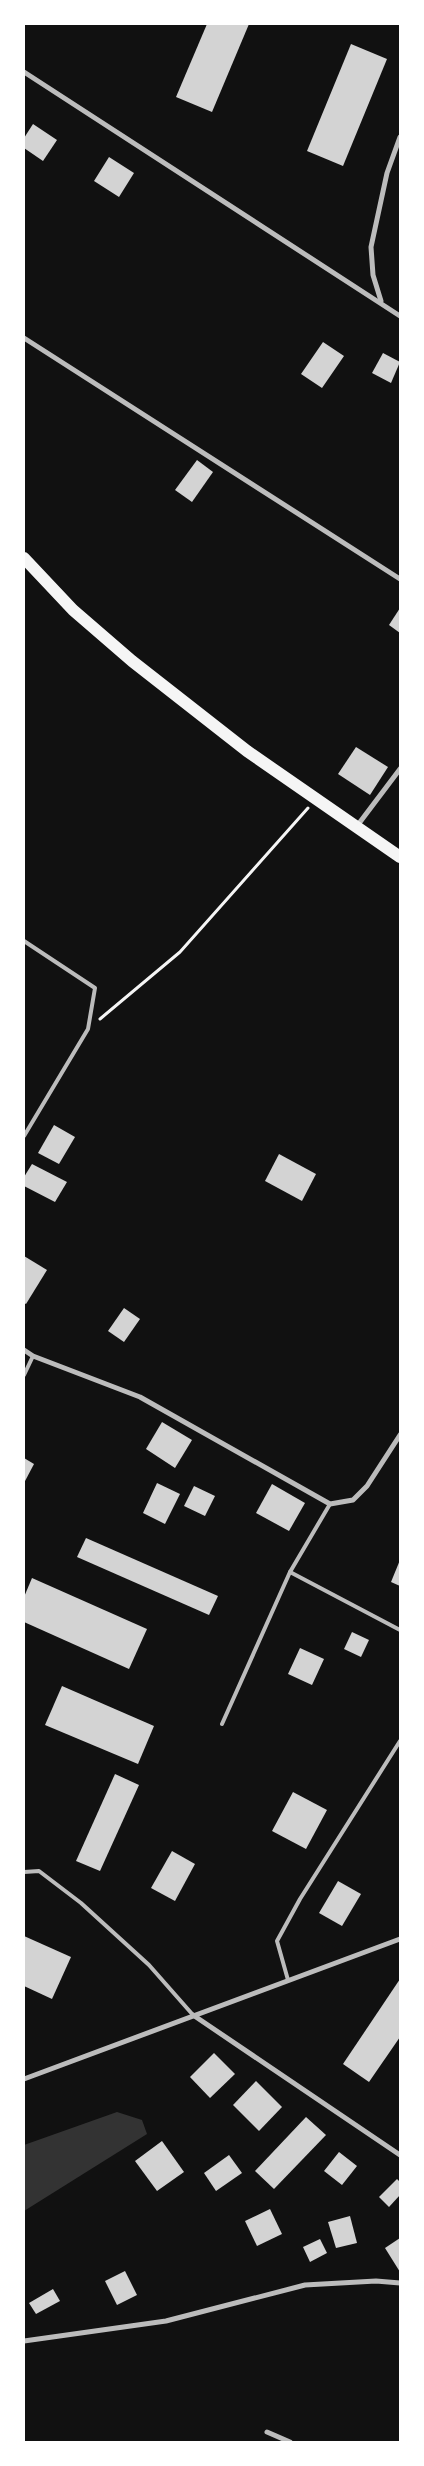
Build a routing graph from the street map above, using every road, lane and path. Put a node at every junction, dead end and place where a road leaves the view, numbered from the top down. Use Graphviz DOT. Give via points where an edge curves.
graph roads {
  1 [pos="24,72"];
  2 [pos="400,137"];
  3 [pos="381,301"];
  4 [pos="400,316"];
  5 [pos="24,338"];
  6 [pos="24,558"];
  7 [pos="400,579"];
  8 [pos="400,769"];
  9 [pos="316,799"];
  10 [pos="356,827"];
  11 [pos="400,857"];
  12 [pos="24,941"];
  13 [pos="88,1029"];
  14 [pos="24,1136"];
  15 [pos="24,1350"];
  16 [pos="33,1356"];
  17 [pos="24,1375"];
  18 [pos="400,1435"];
  19 [pos="330,1504"];
  20 [pos="290,1572"];
  21 [pos="400,1630"];
  22 [pos="222,1724"];
  23 [pos="400,1741"];
  24 [pos="24,1872"];
  25 [pos="400,1940"];
  26 [pos="288,1980"];
  27 [pos="193,2015"];
  28 [pos="24,2078"];
  29 [pos="400,2155"];
  30 [pos="400,2283"];
  31 [pos="24,2341"];
  32 [pos="267,2432"];
  33 [pos="290,2442"];
  1 -- 3 [label="street"];
  2 -- 3 [label="street" via="387,173 371,247"];
  3 -- 4 [label="street"];
  5 -- 7 [label="street"];
  6 -- 9 [label="main road" via="73,610 132,661 247,751"];
  8 -- 10 [label="street"];
  9 -- 10 [label="main road"];
  9 -- 13 [label="path" via="180,952"];
  10 -- 11 [label="main road"];
  12 -- 13 [label="lane" via="95,988"];
  13 -- 14 [label="lane"];
  15 -- 16 [label="street"];
  16 -- 17 [label="lane"];
  16 -- 19 [label="street" via="140,1397"];
  18 -- 19 [label="street" via="367,1486 353,1500"];
  19 -- 20 [label="lane"];
  20 -- 21 [label="lane"];
  20 -- 22 [label="lane"];
  23 -- 26 [label="lane" via="277,1941"];
  24 -- 27 [label="lane" via="39,1871 82,1903 149,1965"];
  25 -- 26 [label="street"];
  26 -- 27 [label="street"];
  27 -- 28 [label="street"];
  27 -- 29 [label="street"];
  30 -- 31 [label="street" via="376,2281 305,2285 166,2321"];
  32 -- 33 [label="street"];
}
